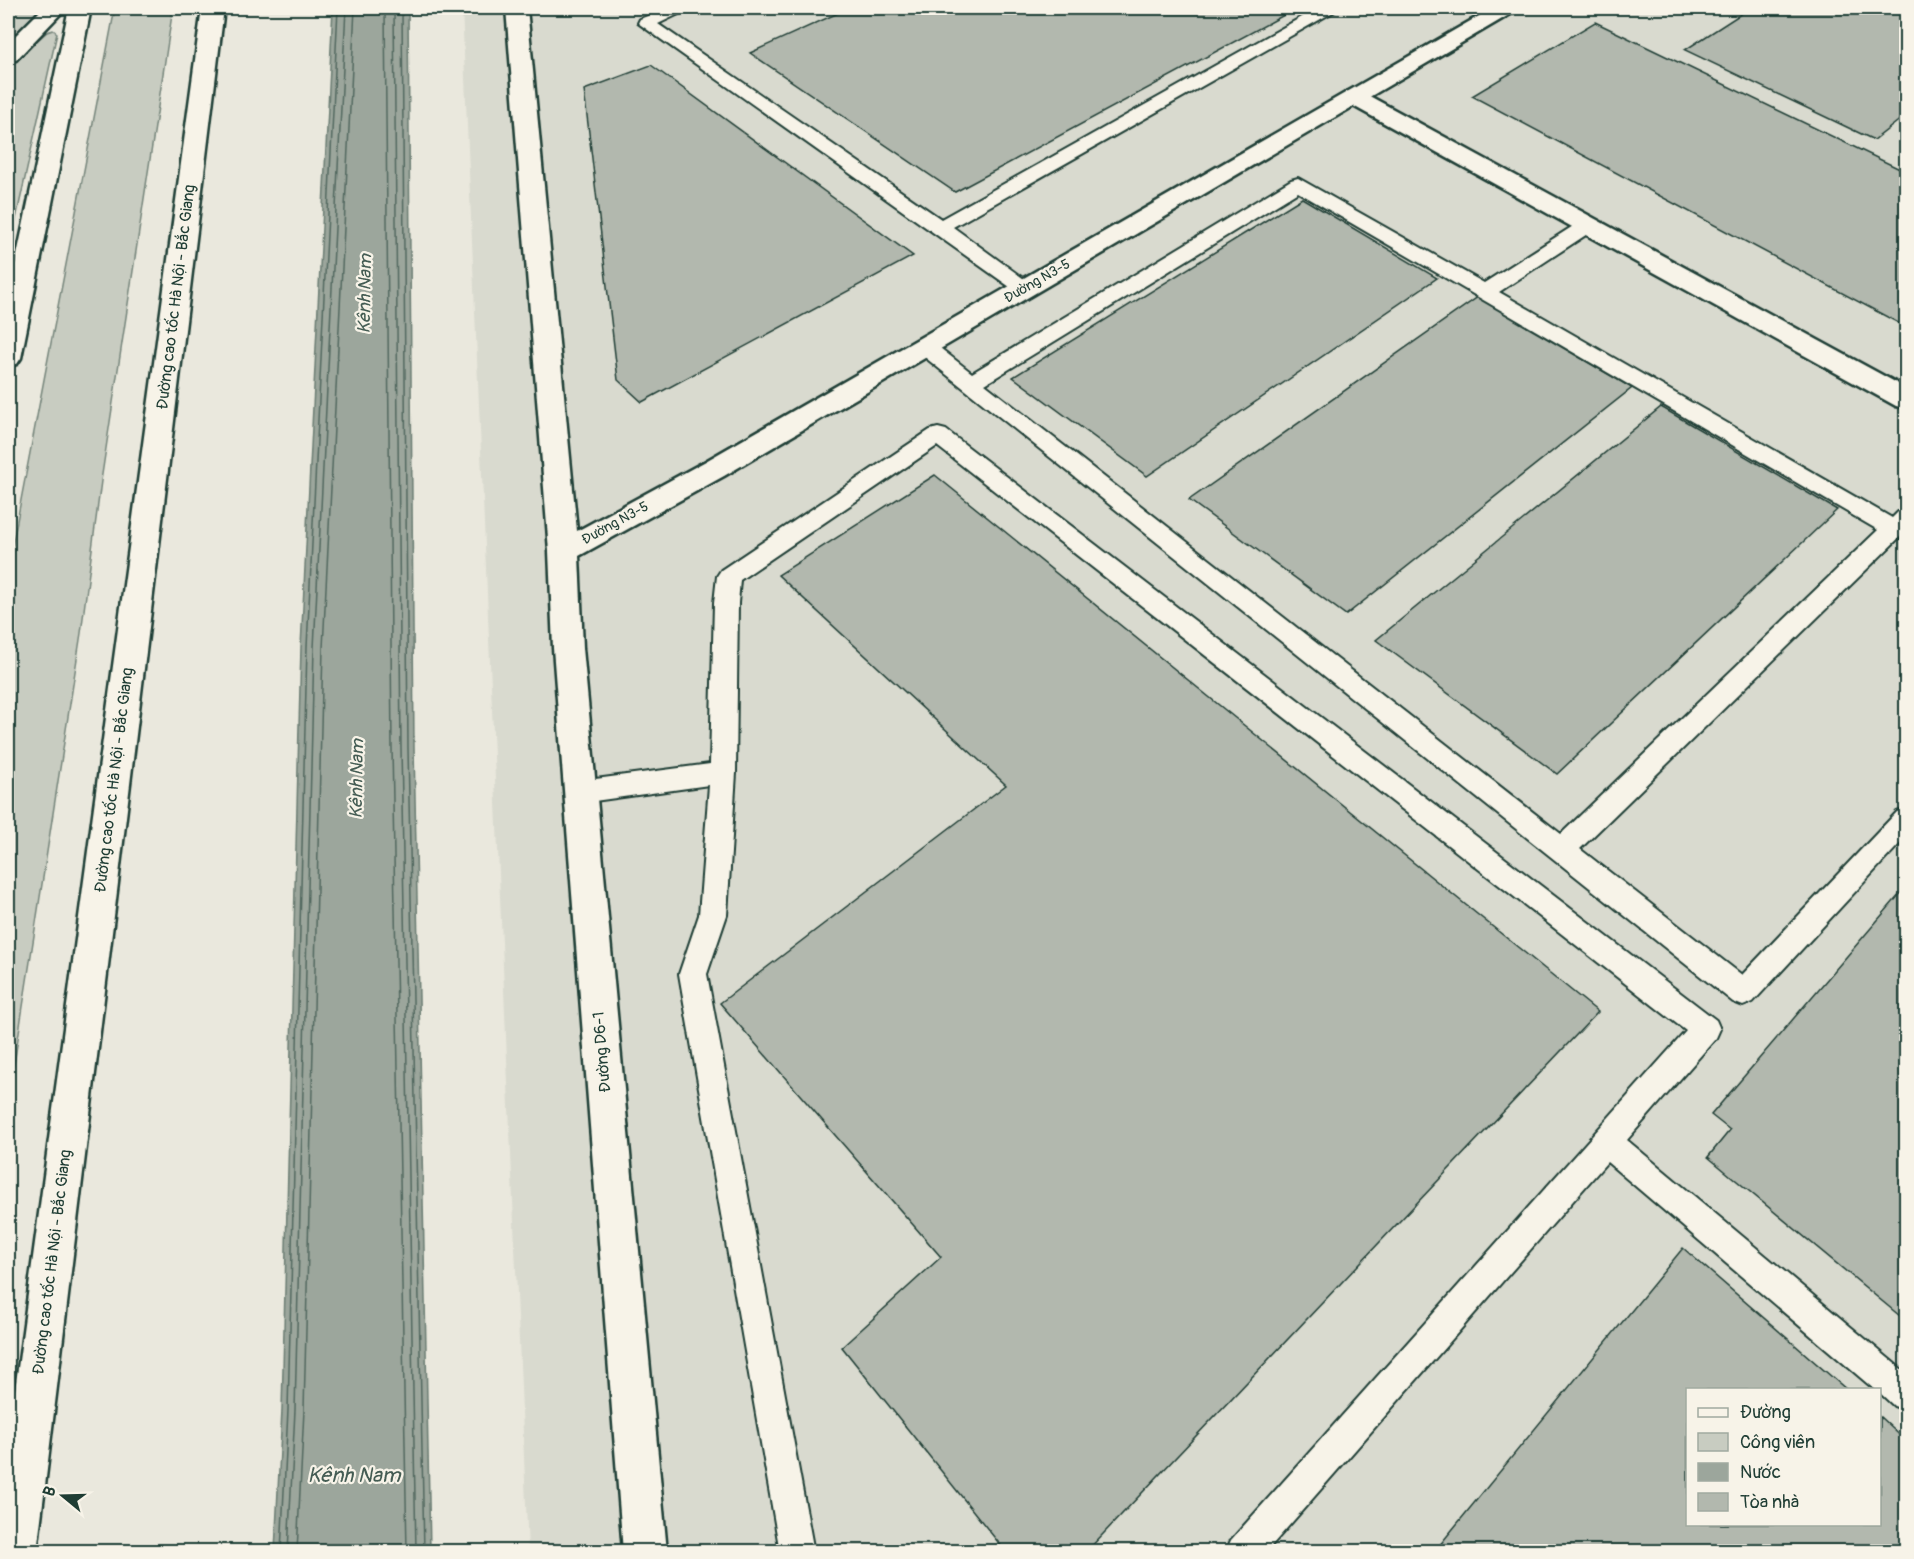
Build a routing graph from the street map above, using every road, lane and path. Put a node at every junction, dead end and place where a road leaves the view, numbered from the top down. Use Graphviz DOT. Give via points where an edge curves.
graph roads {
  1 [pos="55,8"];
  2 [pos="80,8"];
  3 [pos="213,8"];
  4 [pos="516,8"];
  5 [pos="679,8"];
  6 [pos="1329,8"];
  7 [pos="1508,8"];
  8 [pos="8,55"];
  9 [pos="1354,97"];
  10 [pos="1588,225"];
  11 [pos="940,227"];
  12 [pos="1024,288"];
  13 [pos="1484,292"];
  14 [pos="924,346"];
  15 [pos="8,358"];
  16 [pos="971,383"];
  17 [pos="1906,399"];
  18 [pos="1900,524"];
  19 [pos="564,551"];
  20 [pos="723,772"];
  21 [pos="580,792"];
  22 [pos="1906,820"];
  23 [pos="1561,850"];
  24 [pos="1606,1142"];
  25 [pos="1906,1394"];
  26 [pos="15,1551"];
  27 [pos="645,1551"];
  28 [pos="797,1551"];
  29 [pos="1243,1551"];
  1 -- 8 [label="main road"];
  2 -- 15 [label="main road"];
  3 -- 26 [label="main road, Đường cao tốc Hà Nội - Bắc Giang"];
  4 -- 19 [label="main road, Đường D6-1"];
  5 -- 11 [label="lane" via="646,22"];
  6 -- 11 [label="lane"];
  7 -- 9 [label="main road, Đường N3-5"];
  9 -- 10 [label="main road"];
  9 -- 12 [label="main road, Đường N3-5"];
  10 -- 13 [label="lane"];
  10 -- 17 [label="main road"];
  11 -- 12 [label="lane"];
  12 -- 14 [label="main road, Đường N3-5"];
  13 -- 16 [label="lane" via="1298,184"];
  13 -- 18 [label="lane"];
  14 -- 16 [label="lane"];
  14 -- 19 [label="main road, Đường N3-5"];
  16 -- 23 [label="lane"];
  18 -- 23 [label="lane"];
  19 -- 21 [label="main road, Đường D6-1"];
  20 -- 21 [label="lane"];
  20 -- 24 [label="lane" via="729,576 938,435 1706,1029"];
  20 -- 28 [label="lane" via="713,915 693,974"];
  21 -- 27 [label="main road, Đường D6-1"];
  22 -- 23 [label="lane" via="1743,993"];
  24 -- 25 [label="lane"];
  24 -- 29 [label="lane"];
}
